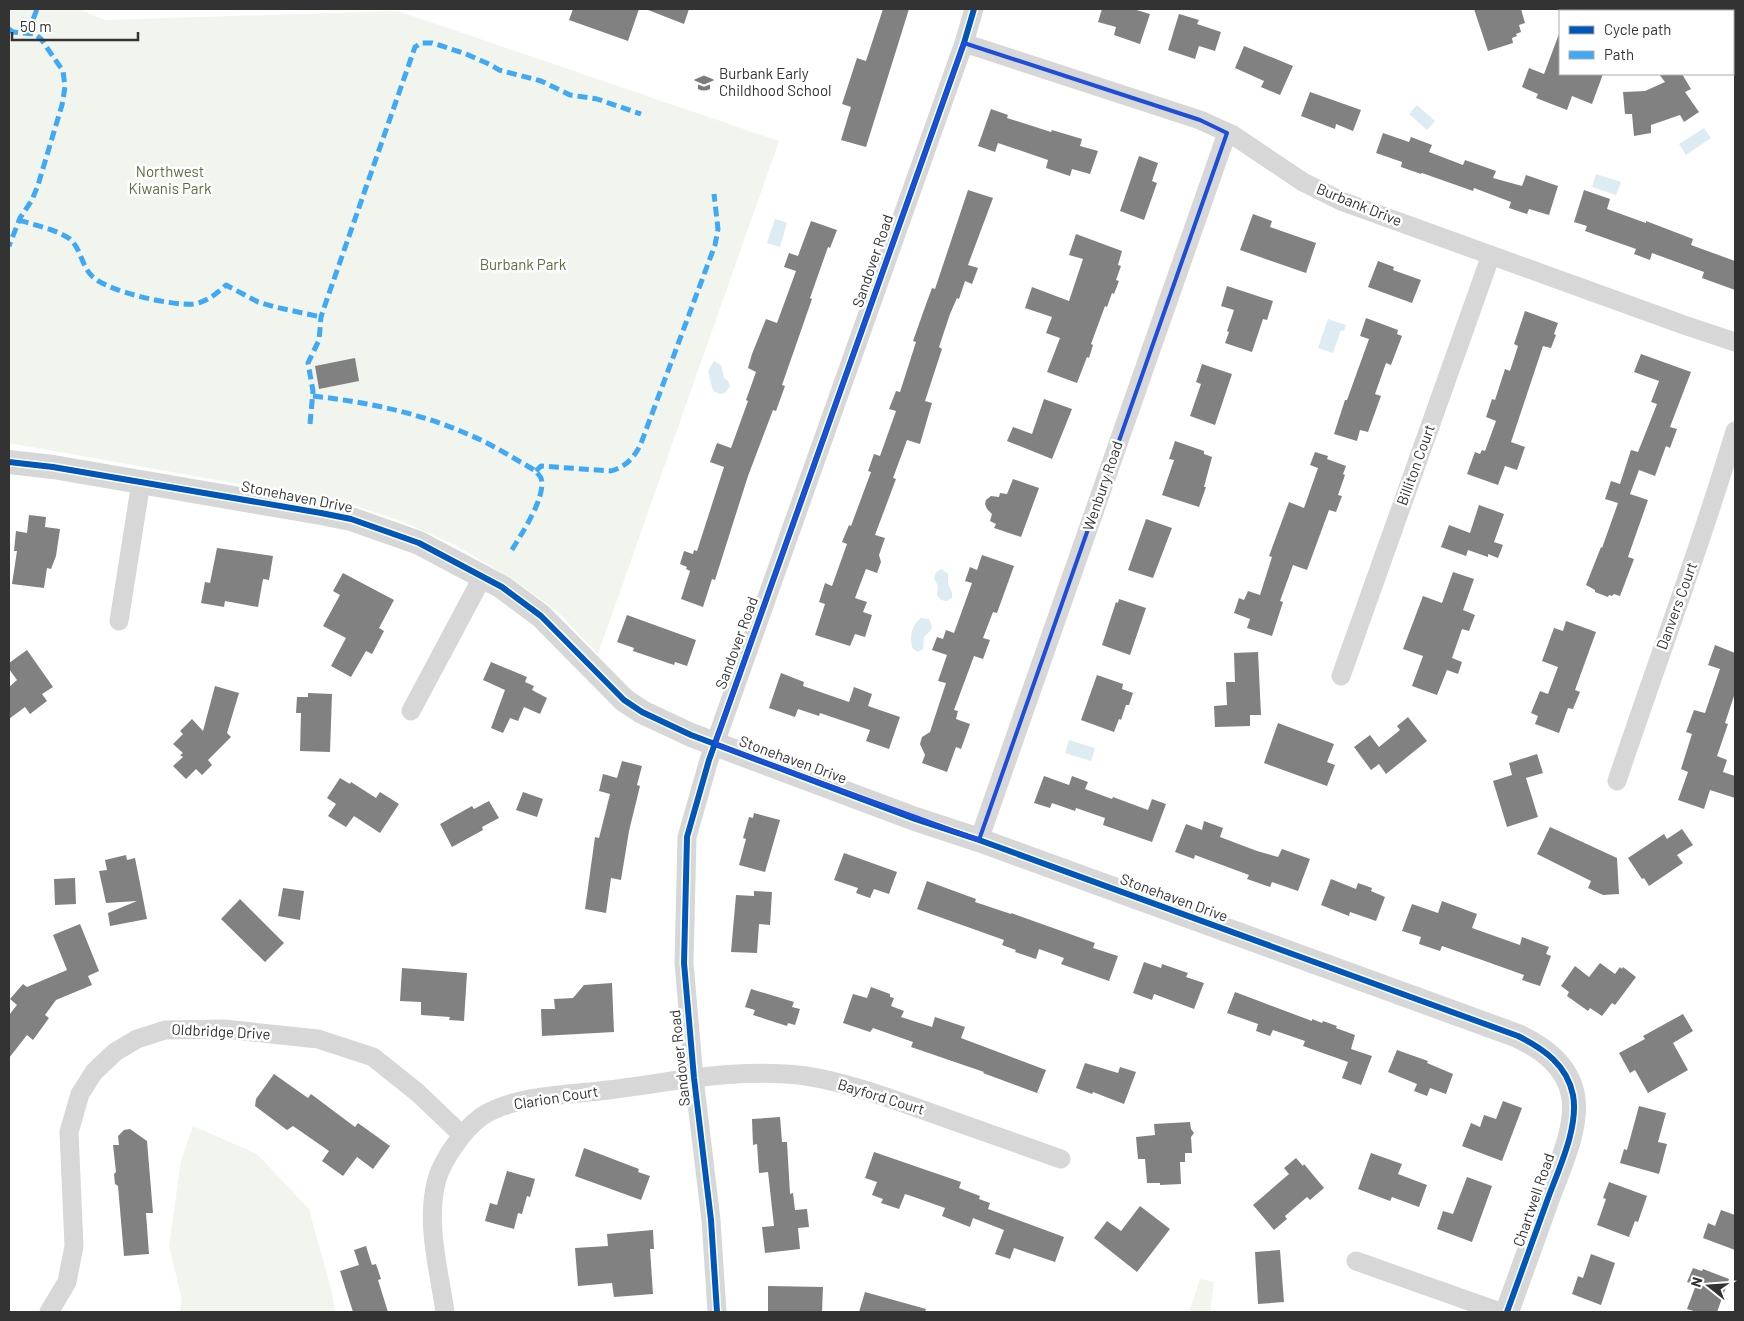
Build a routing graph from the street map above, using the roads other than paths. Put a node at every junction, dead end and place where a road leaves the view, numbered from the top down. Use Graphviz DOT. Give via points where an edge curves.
graph roads {
  1 [pos="974,9"];
  2 [pos="964,43"];
  3 [pos="1227,133"];
  4 [pos="1491,255"];
  5 [pos="1735,342"];
  6 [pos="1735,431"];
  7 [pos="9,462"];
  8 [pos="141,482"];
  9 [pos="484,576"];
  10 [pos="119,621"];
  11 [pos="1341,676"];
  12 [pos="411,711"];
  13 [pos="714,744"];
  14 [pos="1617,781"];
  15 [pos="978,840"];
  16 [pos="694,1078"];
  17 [pos="1573,1095"];
  18 [pos="462,1135"];
  19 [pos="1061,1159"];
  20 [pos="1356,1261"];
  21 [pos="49,1312"];
  22 [pos="444,1312"];
  23 [pos="717,1312"];
  24 [pos="1500,1312"];
  25 [pos="1508,1312"];
  1 -- 2 [label="street, Sandover Road"];
  2 -- 3 [label="street, Burbank Drive" via="1200,120"];
  2 -- 13 [label="street, Sandover Road"];
  3 -- 4 [label="street, Burbank Drive" via="1303,182 1341,201"];
  3 -- 15 [label="street, Wenbury Road"];
  4 -- 5 [label="street, Burbank Drive"];
  4 -- 11 [label="street, Billiton Court"];
  6 -- 14 [label="street, Danvers Court" via="1718,490"];
  7 -- 8 [label="street, Stonehaven Drive"];
  8 -- 9 [label="street, Stonehaven Drive" via="351,519 419,543"];
  8 -- 10 [label="street"];
  9 -- 12 [label="street"];
  9 -- 13 [label="street, Stonehaven Drive" via="541,616 624,700 642,712"];
  13 -- 15 [label="street, Stonehaven Drive"];
  13 -- 16 [label="street, Sandover Road" via="687,837 684,963"];
  15 -- 17 [label="street, Stonehaven Drive" via="1518,1036 1544,1050 1558,1064"];
  16 -- 18 [label="street, Clarion Court" via="508,1105 482,1117"];
  16 -- 19 [label="street, Bayford Court" via="772,1074 806,1076 856,1087"];
  16 -- 23 [label="street, Sandover Road" via="711,1220"];
  17 -- 25 [label="street, Chartwell Road" via="1572,1129"];
  18 -- 21 [label="street, Oldbridge Drive" via="418,1093 373,1058 318,1039 224,1030 165,1030 137,1039 108,1058 80,1094 69,1132 74,1246 67,1282"];
  18 -- 22 [label="street, Clarion Court" via="438,1178 434,1200 433,1242"];
  20 -- 24 [label="street"];
}
